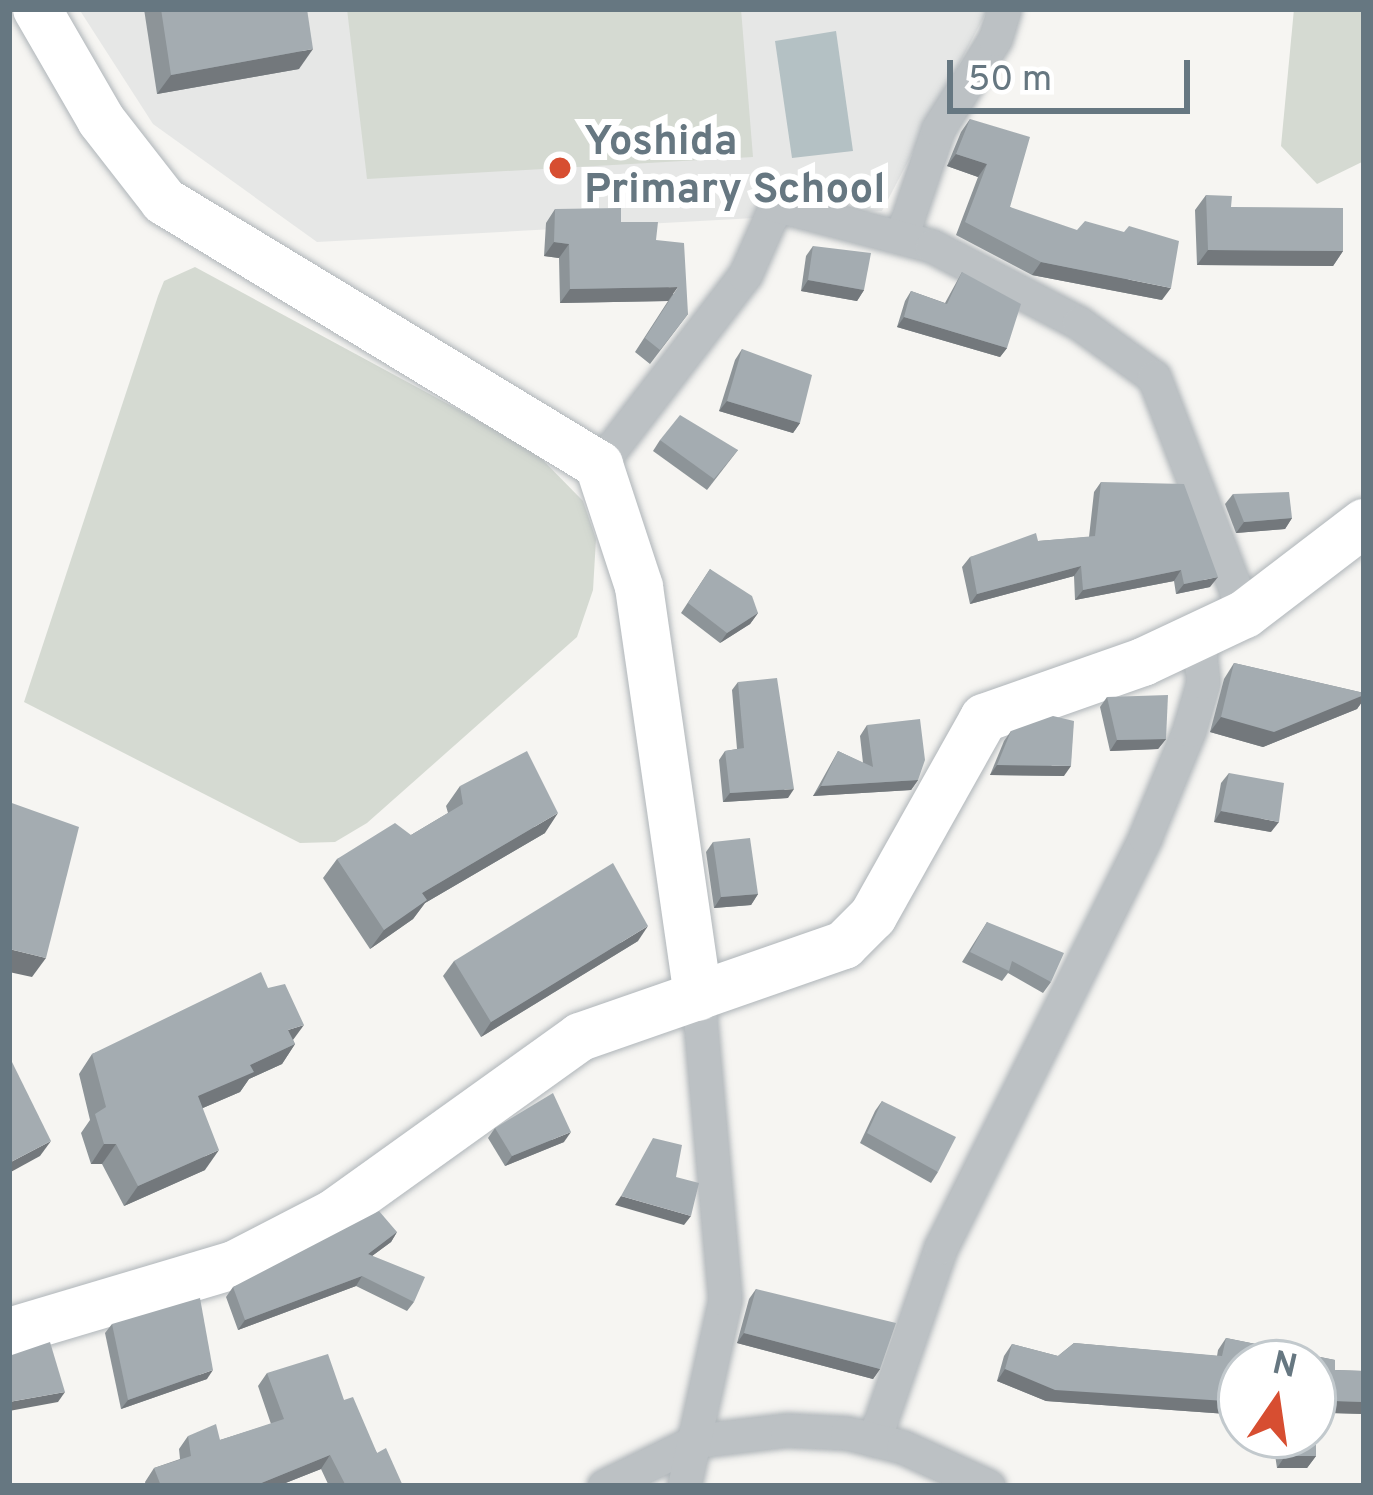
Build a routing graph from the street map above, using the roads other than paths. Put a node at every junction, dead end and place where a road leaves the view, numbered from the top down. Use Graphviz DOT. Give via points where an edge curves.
graph roads {
  1 [pos="37,9"];
  2 [pos="1004,9"];
  3 [pos="902,235"];
  4 [pos="599,465"];
  5 [pos="1364,523"];
  6 [pos="1245,614"];
  7 [pos="1198,636"];
  8 [pos="698,997"];
  9 [pos="9,1332"];
  10 [pos="874,1440"];
  11 [pos="696,1441"];
  12 [pos="604,1486"];
  13 [pos="684,1486"];
  14 [pos="988,1486"];
  1 -- 4 [label="street" via="101,120 164,201"];
  2 -- 3 [label="street" via="995,39 938,130"];
  3 -- 4 [label="street" via="776,205 745,275"];
  3 -- 6 [label="street" via="1079,323 1154,377"];
  4 -- 8 [label="street" via="639,587"];
  5 -- 6 [label="street"];
  6 -- 7 [label="street"];
  7 -- 8 [label="street" via="984,718 873,916 844,945"];
  7 -- 10 [label="street" via="1203,682 1189,730 1145,837 941,1247"];
  8 -- 9 [label="street" via="580,1036 333,1214 234,1265"];
  8 -- 11 [label="street" via="725,1299"];
  10 -- 11 [label="street" via="787,1430"];
  10 -- 14 [label="street"];
  11 -- 12 [label="street"];
  11 -- 13 [label="street"];
}
